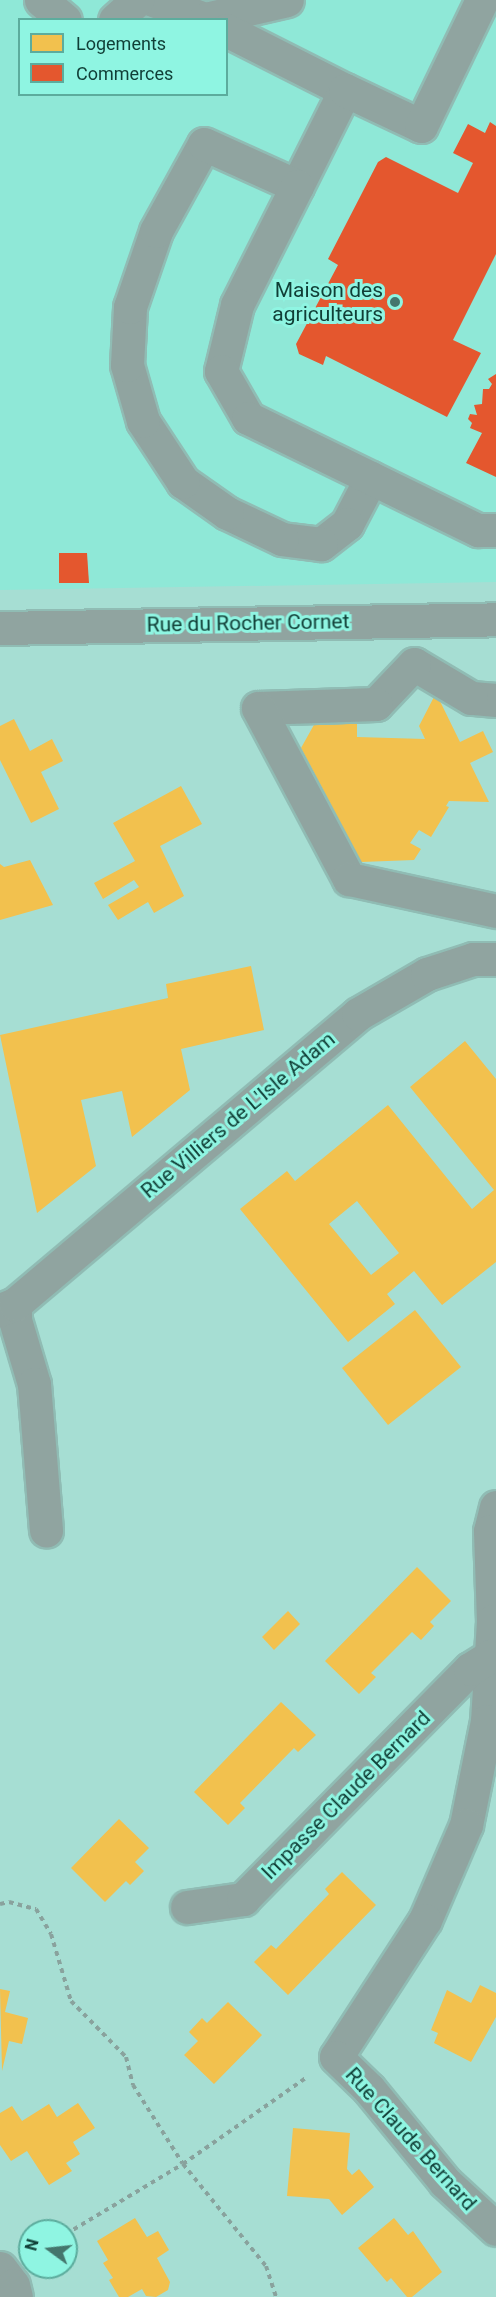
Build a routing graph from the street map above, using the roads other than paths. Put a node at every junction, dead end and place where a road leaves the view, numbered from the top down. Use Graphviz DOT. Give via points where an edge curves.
graph roads {
  1 [pos="41,0"];
  2 [pos="137,0"];
  3 [pos="153,0"];
  4 [pos="287,0"];
  5 [pos="482,0"];
  6 [pos="63,18"];
  7 [pos="117,18"];
  8 [pos="203,18"];
  9 [pos="210,18"];
  10 [pos="228,31"];
  11 [pos="345,90"];
  12 [pos="297,186"];
  13 [pos="371,478"];
  14 [pos="496,530"];
  15 [pos="496,619"];
  16 [pos="0,628"];
  17 [pos="496,700"];
  18 [pos="496,911"];
  19 [pos="496,959"];
  20 [pos="8,1307"];
  21 [pos="496,1507"];
  22 [pos="46,1531"];
  23 [pos="492,1655"];
  24 [pos="492,1721"];
  25 [pos="187,1907"];
  26 [pos="496,2229"];
  27 [pos="0,2268"];
  28 [pos="16,2297"];
  1 -- 6 [label="street"];
  2 -- 7 [label="street"];
  3 -- 8 [label="street"];
  4 -- 9 [label="street"];
  5 -- 11 [label="street" via="421,126"];
  10 -- 11 [label="street"];
  11 -- 12 [label="street"];
  12 -- 13 [label="street" via="237,305 220,371 248,418"];
  12 -- 13 [label="street" via="204,144 156,231 130,307 127,365 143,421 183,482 227,513 282,539 321,544 348,524"];
  13 -- 14 [label="street" via="478,530"];
  15 -- 16 [label="street, Rue du Rocher Cornet"];
  17 -- 18 [label="street" via="471,698 414,664 376,704 258,708 349,879"];
  19 -- 20 [label="street, Rue Villiers de L'Isle Adam" via="473,959 427,974 358,1014"];
  20 -- 22 [label="street" via="34,1384"];
  21 -- 23 [label="street, Rue Claude Bernard" via="490,1531"];
  23 -- 24 [label="street, Rue Claude Bernard"];
  23 -- 25 [label="street, Impasse Claude Bernard" via="470,1669 243,1899"];
  24 -- 26 [label="street, Rue Claude Bernard" via="466,1825 425,1920 336,2057 369,2089 445,2182"];
  27 -- 28 [label="street" via="14,2286"];
}
